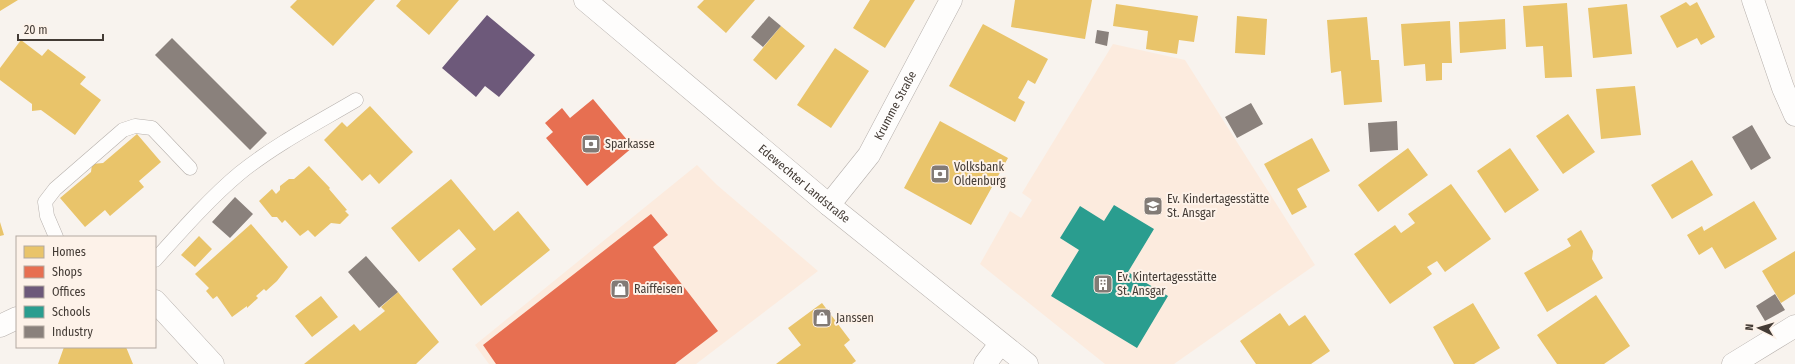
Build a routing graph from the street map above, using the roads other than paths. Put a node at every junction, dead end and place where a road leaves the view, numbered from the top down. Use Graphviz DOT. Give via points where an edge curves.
graph roads {
  1 [pos="585,0"];
  2 [pos="951,0"];
  3 [pos="1753,0"];
  4 [pos="356,100"];
  5 [pos="1795,115"];
  6 [pos="190,168"];
  7 [pos="829,205"];
  8 [pos="56,236"];
  9 [pos="156,259"];
  10 [pos="156,302"];
  11 [pos="16,318"];
  12 [pos="0,326"];
  13 [pos="1795,326"];
  14 [pos="1000,344"];
  15 [pos="213,364"];
  16 [pos="985,364"];
  17 [pos="1027,364"];
  18 [pos="1733,364"];
  1 -- 7 [label="main road, Edewechter Landstraße"];
  2 -- 7 [label="main road, Krumme Straße" via="869,155"];
  3 -- 5 [label="main road" via="1783,88"];
  4 -- 9 [label="lane" via="274,148 240,173"];
  6 -- 8 [label="lane" via="152,128 135,126 123,130 55,189 45,202 47,216"];
  7 -- 14 [label="main road, Edewechter Landstraße"];
  10 -- 15 [label="main road"];
  11 -- 12 [label="main road"];
  13 -- 18 [label="main road"];
  14 -- 16 [label="main road"];
  14 -- 17 [label="main road, Edewechter Landstraße"];
}
